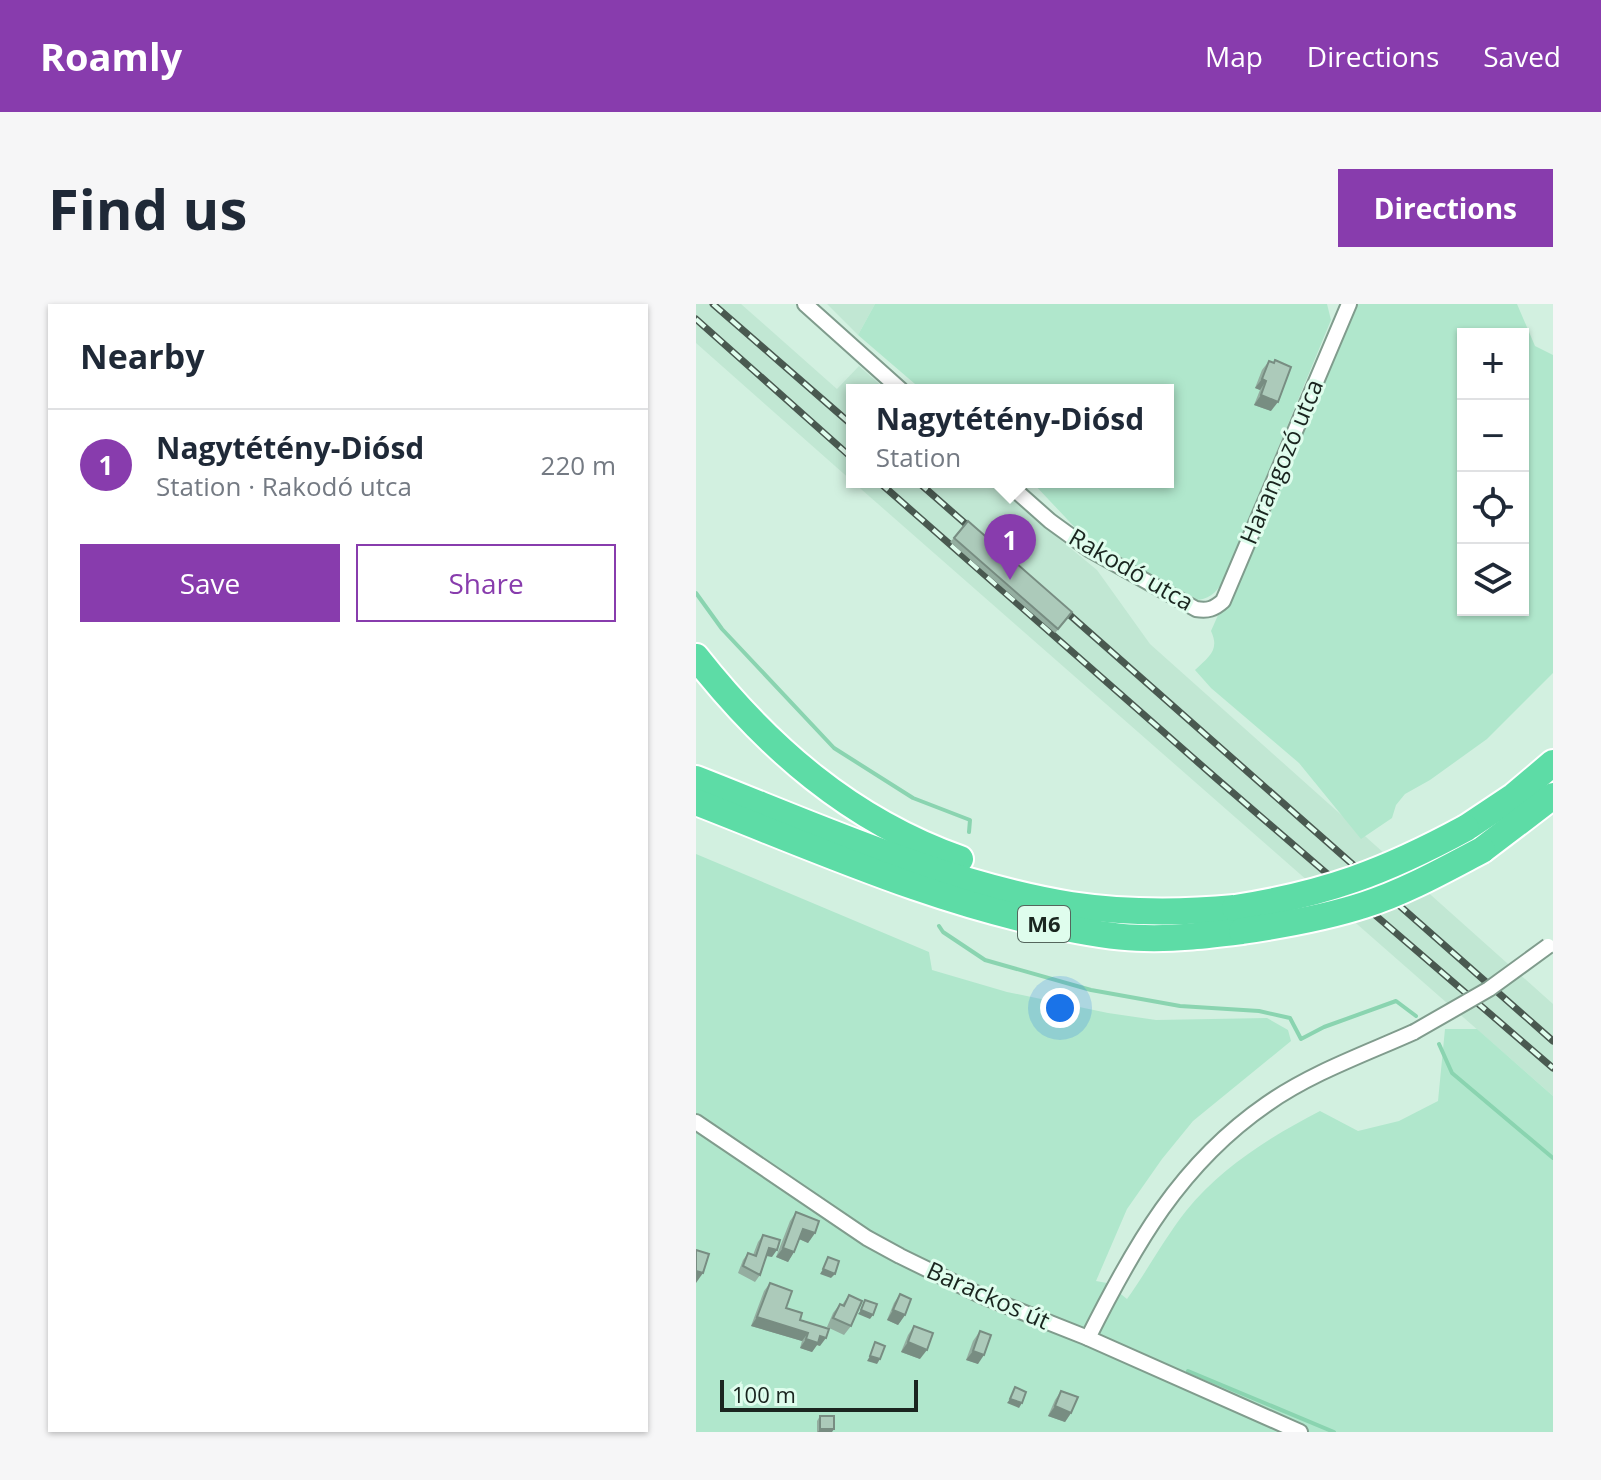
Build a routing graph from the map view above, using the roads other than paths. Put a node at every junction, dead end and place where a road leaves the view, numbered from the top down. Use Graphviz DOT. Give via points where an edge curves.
graph roads {
  1 [pos="805,304"];
  2 [pos="1335,304"];
  3 [pos="1349,304"];
  4 [pos="1340,322"];
  5 [pos="894,384"];
  6 [pos="1013,488"];
  7 [pos="1223,601"];
  8 [pos="696,657"];
  9 [pos="1553,763"];
  10 [pos="696,779"];
  11 [pos="1553,796"];
  12 [pos="696,802"];
  13 [pos="696,814"];
  14 [pos="769,831"];
  15 [pos="1123,911"];
  16 [pos="1238,920"];
  17 [pos="1550,943"];
  18 [pos="696,1122"];
  19 [pos="1088,1338"];
  20 [pos="1300,1432"];
  1 -- 5 [label="street"];
  2 -- 4 [label="street"];
  3 -- 4 [label="street, Harangozó utca"];
  4 -- 7 [label="street, Harangozó utca"];
  6 -- 7 [label="street, Rakodó utca" via="1064,532 1196,609 1206,611"];
  8 -- 15 [label="highway" via="754,726 841,798 886,826 994,872"];
  9 -- 16 [label="highway, M6, bridge" via="1466,828 1387,869"];
  10 -- 15 [label="highway" via="915,862 1070,905"];
  11 -- 16 [label="highway, M6, bridge" via="1482,850 1365,905 1288,925"];
  12 -- 14 [label="highway"];
  13 -- 14 [label="highway"];
  14 -- 16 [label="highway, M6" via="953,900 1034,922 1142,938"];
  15 -- 16 [label="highway, M6"];
  17 -- 19 [label="street, bridge" via="1489,989 1414,1032 1288,1091 1206,1154 1150,1224"];
  18 -- 19 [label="street, Barackos út" via="878,1244 982,1296"];
  19 -- 20 [label="street, Barackos út"];
}
